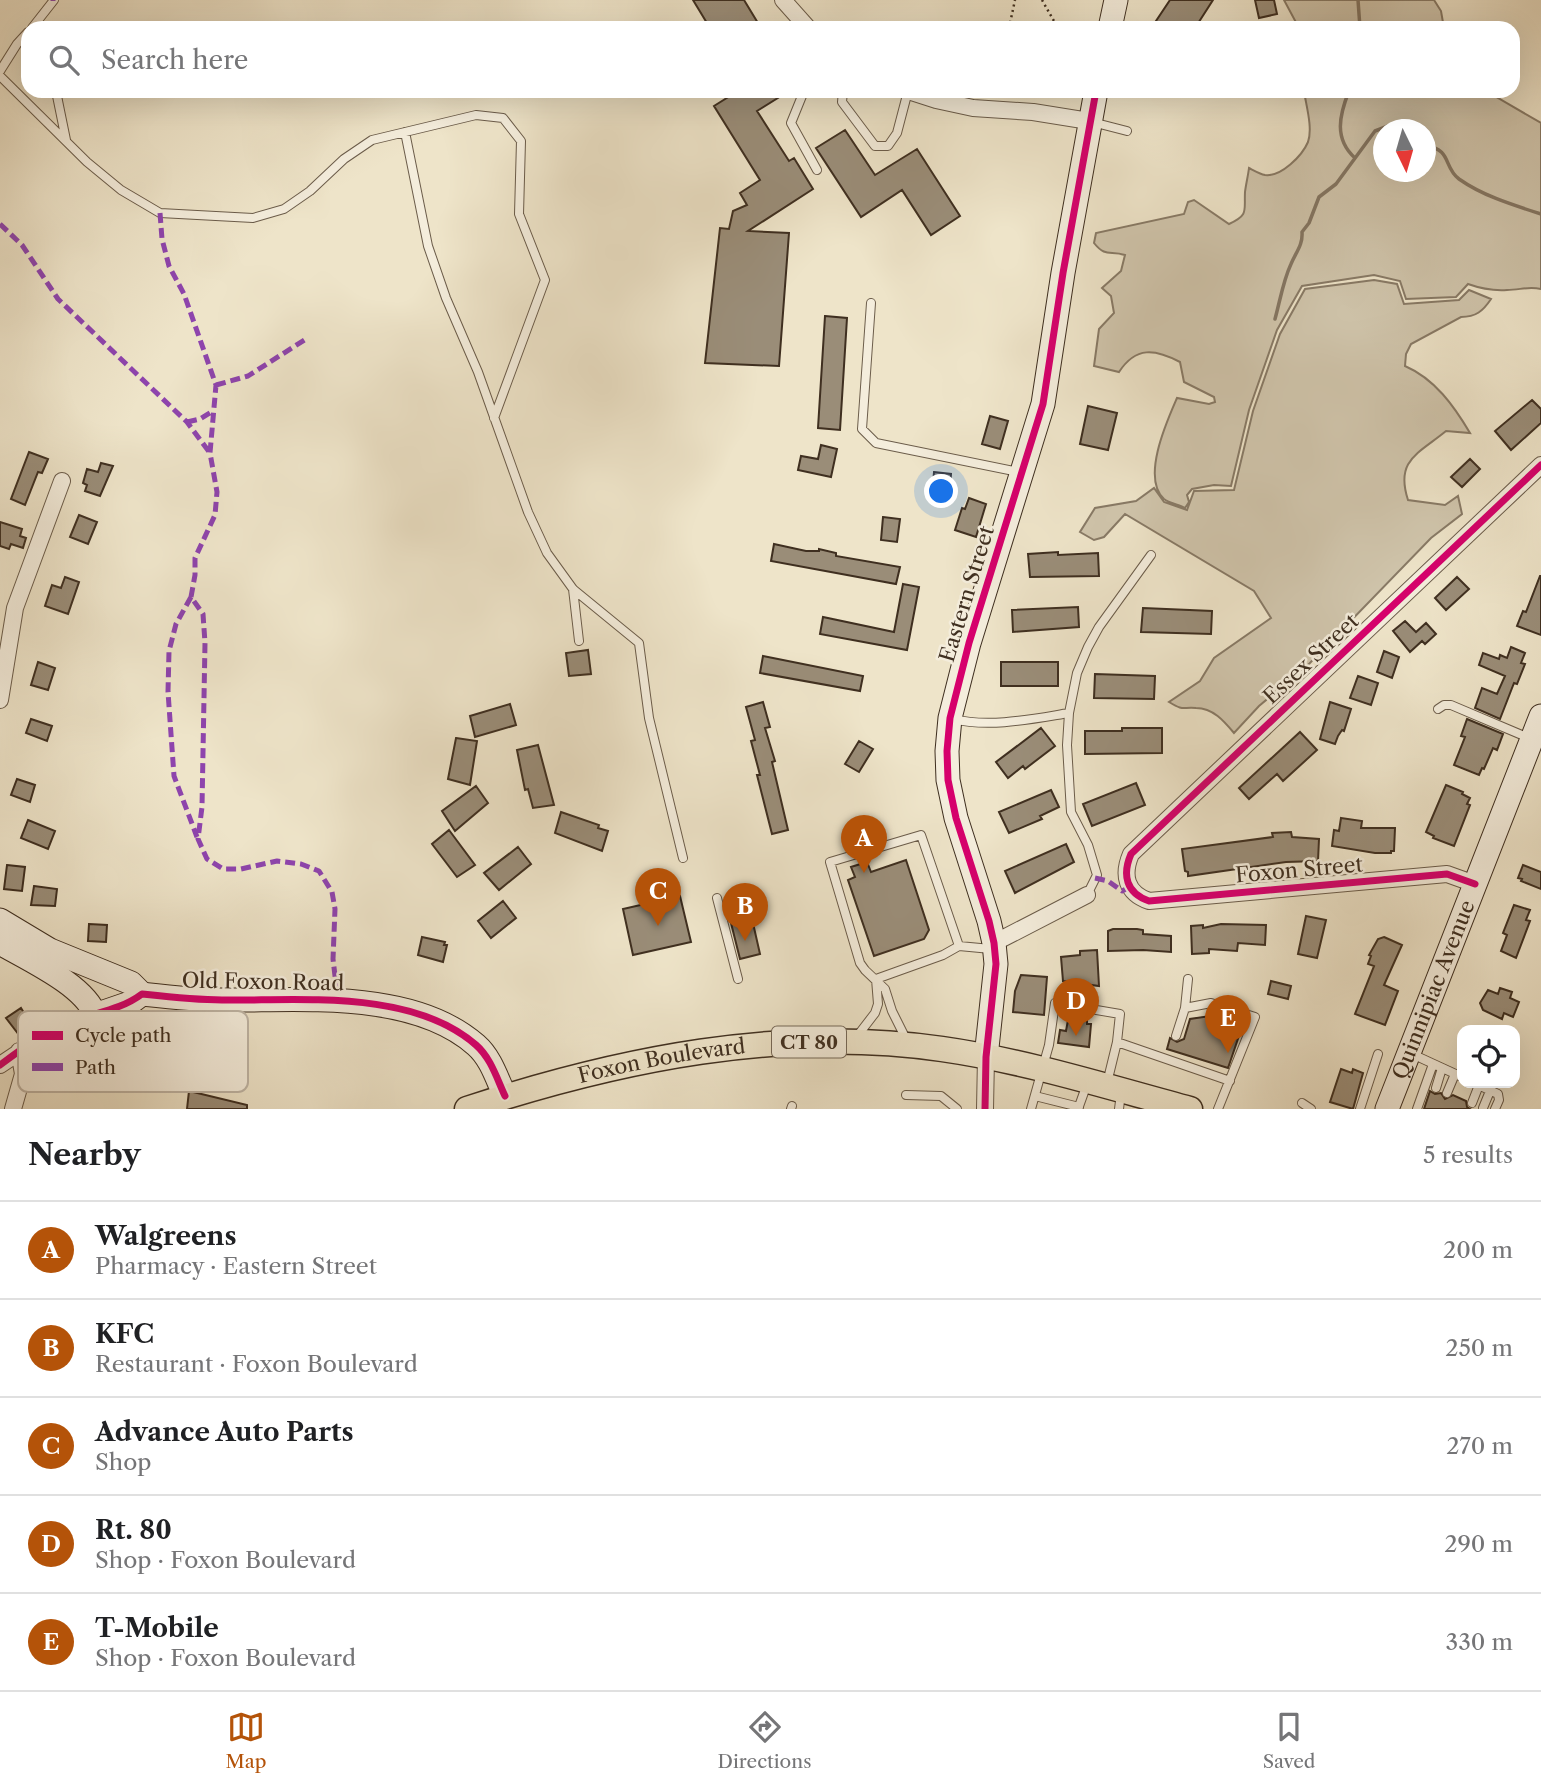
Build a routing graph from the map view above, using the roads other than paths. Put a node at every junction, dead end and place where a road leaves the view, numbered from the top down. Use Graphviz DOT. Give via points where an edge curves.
graph roads {
  1 [pos="54,0"];
  2 [pos="783,0"];
  3 [pos="1116,0"];
  4 [pos="43,18"];
  5 [pos="40,21"];
  6 [pos="43,21"];
  7 [pos="802,21"];
  8 [pos="1112,21"];
  9 [pos="21,40"];
  10 [pos="0,71"];
  11 [pos="0,76"];
  12 [pos="58,98"];
  13 [pos="801,98"];
  14 [pos="842,98"];
  15 [pos="906,98"];
  16 [pos="930,98"];
  17 [pos="1094,98"];
  18 [pos="1089,121"];
  19 [pos="1127,131"];
  20 [pos="405,132"];
  21 [pos="66,140"];
  22 [pos="817,170"];
  23 [pos="872,303"];
  24 [pos="494,418"];
  25 [pos="1541,465"];
  26 [pos="1021,473"];
  27 [pos="62,481"];
  28 [pos="1151,555"];
  29 [pos="573,589"];
  30 [pos="579,641"];
  31 [pos="0,700"];
  32 [pos="1438,709"];
  33 [pos="1069,713"];
  34 [pos="1541,716"];
  35 [pos="950,718"];
  36 [pos="1531,739"];
  37 [pos="682,858"];
  38 [pos="1475,884"];
  39 [pos="1130,887"];
  40 [pos="1087,895"];
  41 [pos="717,898"];
  42 [pos="0,920"];
  43 [pos="0,943"];
  44 [pos="959,946"];
  45 [pos="994,946"];
  46 [pos="738,979"];
  47 [pos="876,979"];
  48 [pos="1188,979"];
  49 [pos="142,994"];
  50 [pos="1185,1007"];
  51 [pos="94,1011"];
  52 [pos="107,1011"];
  53 [pos="1175,1036"];
  54 [pos="852,1042"];
  55 [pos="1117,1042"];
  56 [pos="910,1047"];
  57 [pos="18,1052"];
  58 [pos="1409,1052"];
  59 [pos="1378,1054"];
  60 [pos="986,1057"];
  61 [pos="1433,1064"];
  62 [pos="0,1065"];
  63 [pos="1442,1068"];
  64 [pos="1043,1069"];
  65 [pos="1457,1076"];
  66 [pos="1457,1078"];
  67 [pos="1230,1081"];
  68 [pos="1436,1088"];
  69 [pos="1476,1088"];
  70 [pos="1484,1088"];
  71 [pos="1490,1091"];
  72 [pos="18,1092"];
  73 [pos="1109,1092"];
  74 [pos="1447,1093"];
  75 [pos="906,1095"];
  76 [pos="1035,1096"];
  77 [pos="507,1103"];
  78 [pos="1302,1103"];
  79 [pos="1472,1103"];
  80 [pos="1079,1108"];
  81 [pos="1483,1108"];
  82 [pos="13,1109"];
  83 [pos="467,1109"];
  84 [pos="957,1109"];
  85 [pos="985,1109"];
  86 [pos="1031,1109"];
  87 [pos="1190,1109"];
  88 [pos="1219,1109"];
  89 [pos="1311,1109"];
  90 [pos="1360,1109"];
  91 [pos="1387,1109"];
  92 [pos="1417,1109"];
  93 [pos="1496,1109"];
  1 -- 4 [label="lane"];
  2 -- 7 [label="street"];
  3 -- 8 [label="street"];
  4 -- 5 [label="lane"];
  4 -- 6 [label="lane"];
  9 -- 10 [label="lane"];
  11 -- 21 [label="lane"];
  12 -- 21 [label="lane"];
  13 -- 22 [label="lane" via="791,123"];
  14 -- 15 [label="lane" via="875,146 888,146"];
  16 -- 18 [label="street" via="973,108"];
  17 -- 18 [label="street, Eastern Street"];
  18 -- 19 [label="lane"];
  18 -- 26 [label="street, Eastern Street" via="1043,404"];
  20 -- 21 [label="lane" via="372,140 284,209 253,218 160,213 121,190"];
  20 -- 24 [label="lane" via="428,246"];
  20 -- 24 [label="lane" via="476,115 503,118 521,141 519,214 545,279"];
  23 -- 26 [label="lane" via="862,429 876,443"];
  24 -- 29 [label="lane" via="528,512 547,553"];
  25 -- 39 [label="street, Essex Street" via="1131,854 1126,866"];
  26 -- 35 [label="street, Eastern Street"];
  27 -- 31 [label="street" via="15,608"];
  28 -- 33 [label="lane" via="1093,637 1077,673"];
  29 -- 30 [label="lane"];
  29 -- 37 [label="lane" via="639,643 649,718"];
  32 -- 36 [label="lane" via="1451,705"];
  33 -- 35 [label="lane" via="970,723"];
  33 -- 40 [label="lane" via="1071,812 1097,875"];
  34 -- 36 [label="street, Quinnipiac Avenue"];
  35 -- 45 [label="street, Eastern Street" via="948,780"];
  36 -- 38 [label="street, Quinnipiac Avenue"];
  38 -- 39 [label="street, Foxon Street" via="1447,874 1149,901 1137,897"];
  38 -- 58 [label="street, Quinnipiac Avenue"];
  40 -- 45 [label="street"];
  41 -- 46 [label="lane"];
  42 -- 49 [label="street" via="50,950 131,983"];
  43 -- 51 [label="street" via="70,985"];
  44 -- 45 [label="lane"];
  44 -- 47 [label="lane"];
  44 -- 47 [label="lane" via="921,835 830,862 860,963"];
  45 -- 60 [label="street, Eastern Street"];
  47 -- 54 [label="lane" via="875,1013"];
  47 -- 56 [label="lane" via="885,989"];
  48 -- 50 [label="lane"];
  49 -- 52 [label="street"];
  49 -- 77 [label="street, Old Foxon Road" via="338,1001 398,1009 442,1024 478,1047 491,1064"];
  50 -- 53 [label="lane"];
  50 -- 67 [label="lane" via="1211,1003 1255,1017"];
  54 -- 56 [label="main road, Foxon Boulevard / CT 80"];
  54 -- 77 [label="main road, Foxon Boulevard / CT 80" via="762,1044 687,1053 575,1077"];
  55 -- 64 [label="lane" via="1120,1014 1055,1003"];
  55 -- 67 [label="lane" via="1170,1055"];
  55 -- 73 [label="lane"];
  56 -- 60 [label="main road, Foxon Boulevard / CT 80"];
  57 -- 62 [label="street"];
  58 -- 61 [label="lane"];
  58 -- 91 [label="street, Quinnipiac Avenue"];
  59 -- 90 [label="lane"];
  60 -- 64 [label="main road, Foxon Boulevard / CT 80"];
  60 -- 85 [label="street, Eastern Street"];
  61 -- 63 [label="lane"];
  61 -- 92 [label="lane"];
  63 -- 65 [label="lane"];
  63 -- 68 [label="lane"];
  64 -- 73 [label="main road, Foxon Boulevard / CT 80"];
  64 -- 76 [label="lane"];
  66 -- 74 [label="lane"];
  67 -- 88 [label="lane"];
  69 -- 79 [label="lane"];
  70 -- 71 [label="lane"];
  71 -- 81 [label="lane"];
  71 -- 93 [label="lane" via="1498,1094"];
  72 -- 82 [label="street"];
  73 -- 80 [label="lane"];
  73 -- 87 [label="main road, Foxon Boulevard / CT 80"];
  75 -- 84 [label="lane" via="941,1096"];
  76 -- 80 [label="lane"];
  76 -- 86 [label="lane"];
  77 -- 83 [label="main road, Foxon Boulevard / CT 80"];
  78 -- 89 [label="lane"];
}
